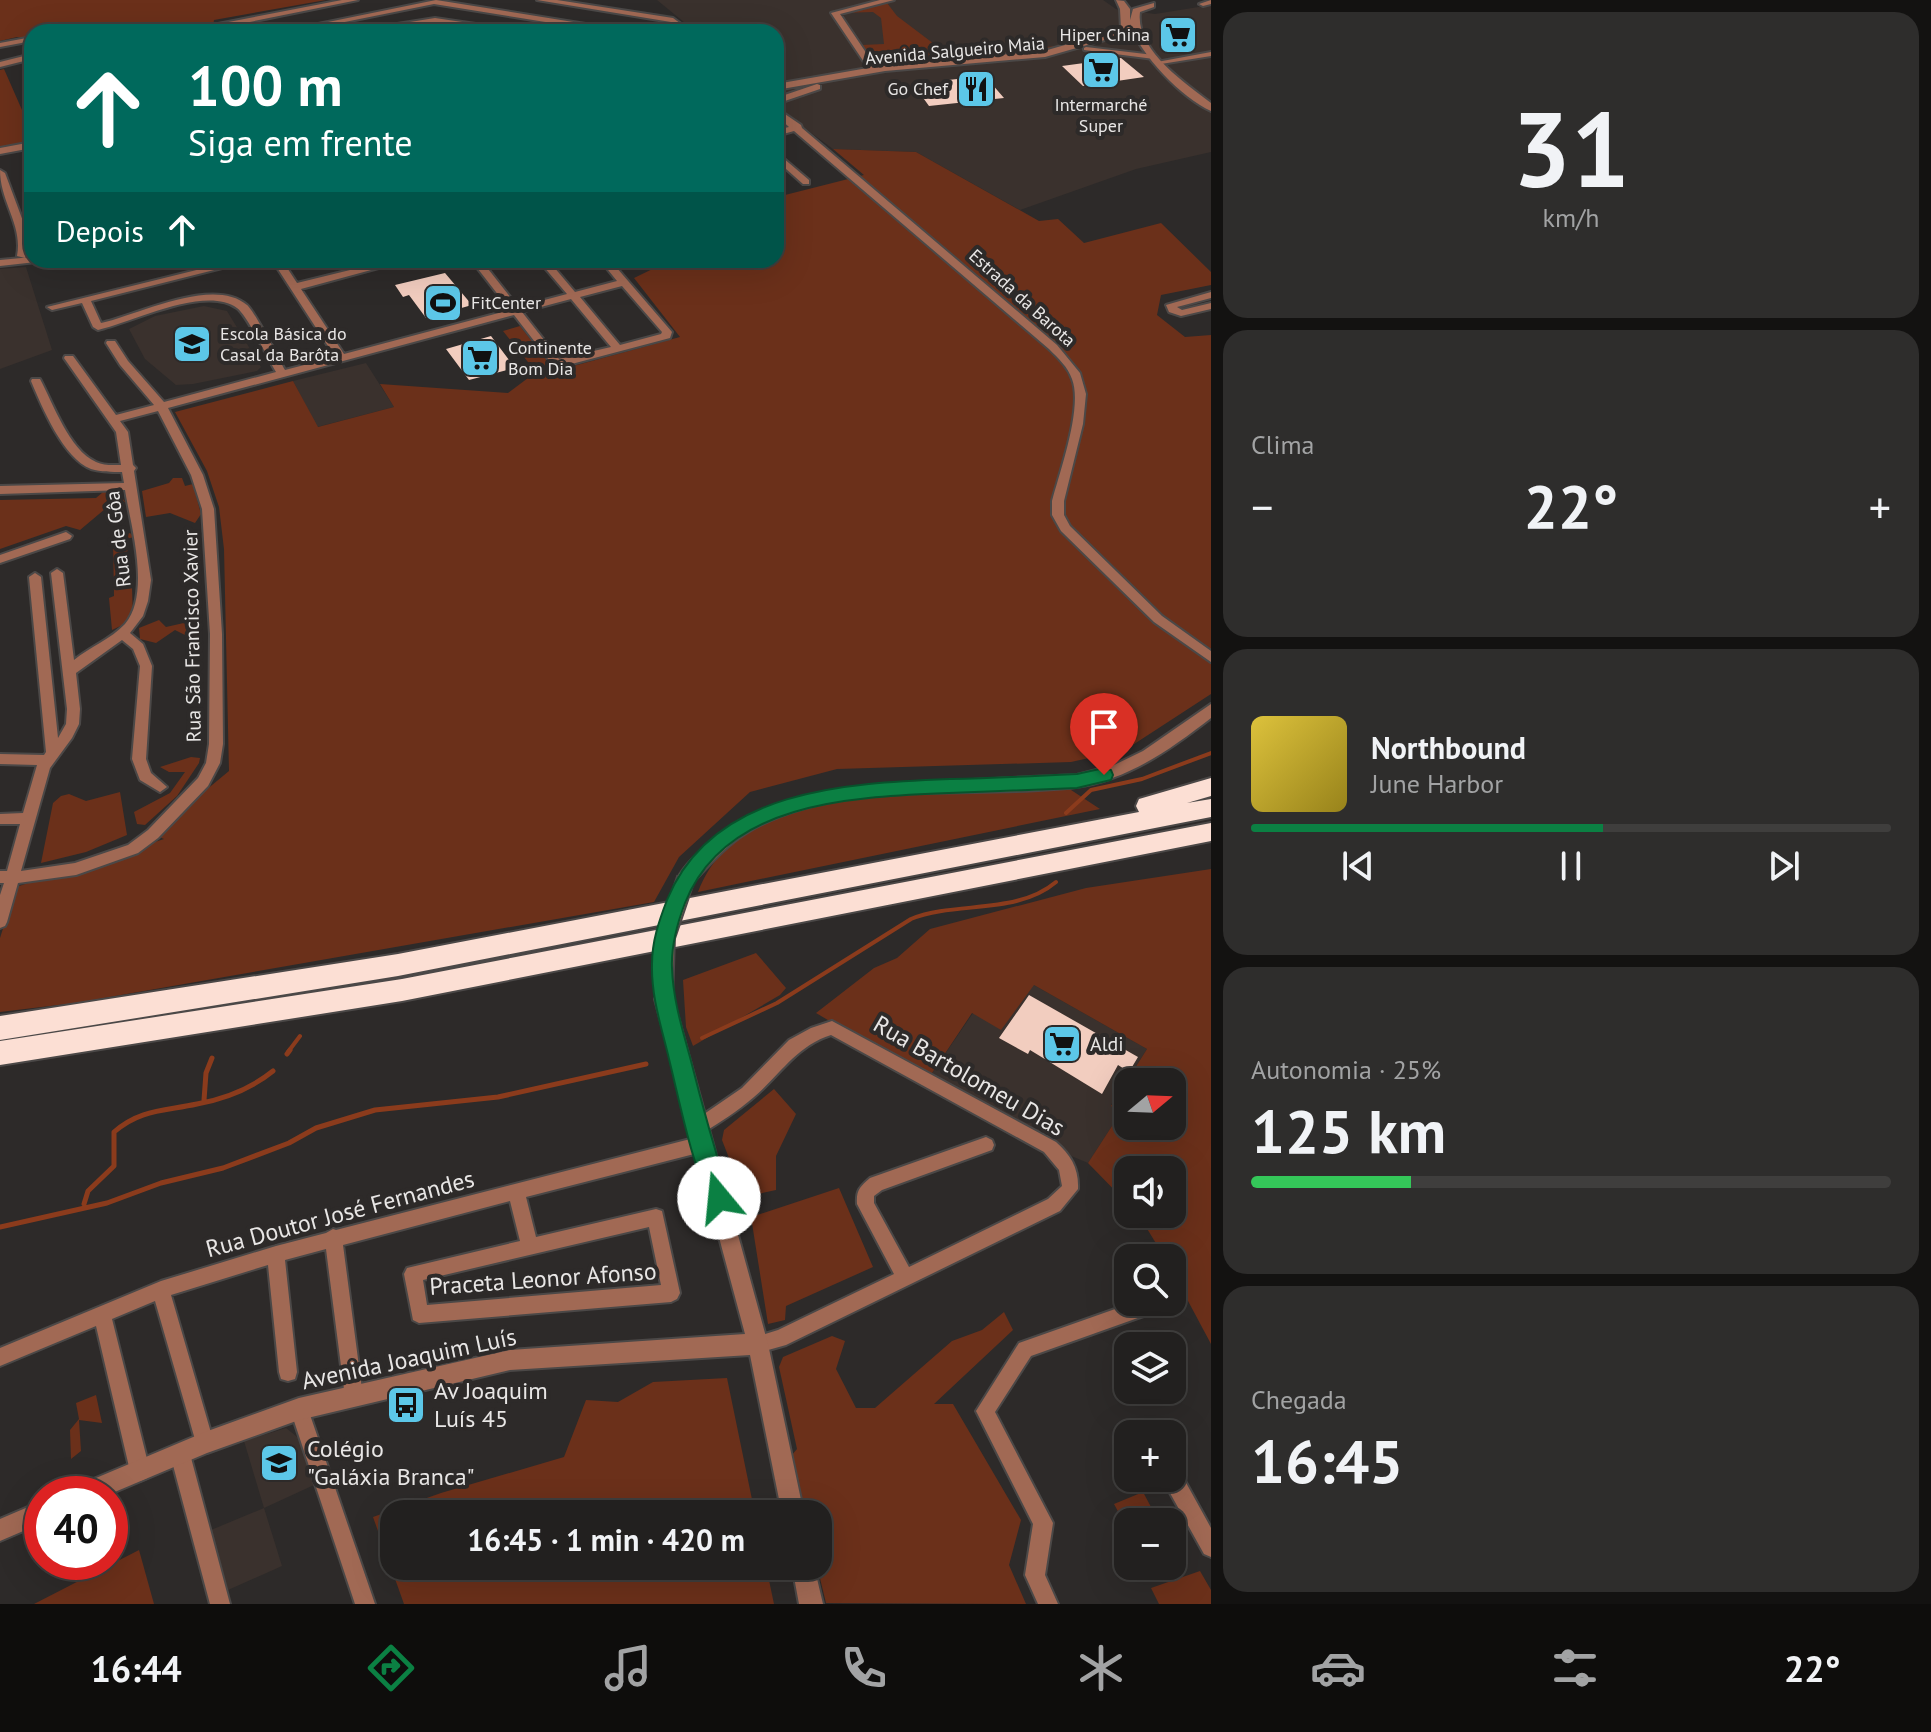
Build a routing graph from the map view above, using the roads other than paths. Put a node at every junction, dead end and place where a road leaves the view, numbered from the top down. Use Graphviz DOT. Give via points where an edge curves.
graph roads {
  1 [pos="354,0"];
  2 [pos="547,0"];
  3 [pos="890,0"];
  4 [pos="1119,0"];
  5 [pos="1164,1"];
  6 [pos="328,5"];
  7 [pos="1151,5"];
  8 [pos="536,19"];
  9 [pos="340,21"];
  10 [pos="245,24"];
  11 [pos="324,24"];
  12 [pos="343,24"];
  13 [pos="412,24"];
  14 [pos="462,24"];
  15 [pos="531,24"];
  16 [pos="569,24"];
  17 [pos="678,24"];
  18 [pos="1131,30"];
  19 [pos="24,40"];
  20 [pos="1117,40"];
  21 [pos="0,45"];
  22 [pos="1086,49"];
  23 [pos="1211,54"];
  24 [pos="1155,56"];
  25 [pos="24,58"];
  26 [pos="0,65"];
  27 [pos="873,69"];
  28 [pos="784,86"];
  29 [pos="784,103"];
  30 [pos="1211,108"];
  31 [pos="784,113"];
  32 [pos="798,127"];
  33 [pos="784,131"];
  34 [pos="24,146"];
  35 [pos="0,151"];
  36 [pos="784,162"];
  37 [pos="0,173"];
  38 [pos="806,182"];
  39 [pos="24,230"];
  40 [pos="24,258"];
  41 [pos="0,261"];
  42 [pos="215,268"];
  43 [pos="282,268"];
  44 [pos="371,268"];
  45 [pos="483,268"];
  46 [pos="550,268"];
  47 [pos="612,268"];
  48 [pos="624,282"];
  49 [pos="295,287"];
  50 [pos="1211,295"];
  51 [pos="574,296"];
  52 [pos="85,299"];
  53 [pos="1211,306"];
  54 [pos="52,307"];
  55 [pos="518,311"];
  56 [pos="111,343"];
  57 [pos="618,349"];
  58 [pos="69,358"];
  59 [pos="341,358"];
  60 [pos="282,374"];
  61 [pos="36,381"];
  62 [pos="161,406"];
  63 [pos="115,419"];
  64 [pos="130,468"];
  65 [pos="132,486"];
  66 [pos="0,490"];
  67 [pos="66,536"];
  68 [pos="0,559"];
  69 [pos="57,573"];
  70 [pos="35,577"];
  71 [pos="123,634"];
  72 [pos="1211,657"];
  73 [pos="69,672"];
  74 [pos="1211,710"];
  75 [pos="0,759"];
  76 [pos="48,759"];
  77 [pos="0,769"];
  78 [pos="160,787"];
  79 [pos="1211,787"];
  80 [pos="1211,808"];
  81 [pos="29,818"];
  82 [pos="0,819"];
  83 [pos="1211,832"];
  84 [pos="960,857"];
  85 [pos="7,877"];
  86 [pos="0,922"];
  87 [pos="0,1028"];
  88 [pos="0,1053"];
  89 [pos="700,1136"];
  90 [pos="986,1145"];
  91 [pos="516,1191"];
  92 [pos="333,1237"];
  93 [pos="530,1246"];
  94 [pos="276,1254"];
  95 [pos="906,1279"];
  96 [pos="161,1290"];
  97 [pos="102,1314"];
  98 [pos="1120,1316"];
  99 [pos="758,1344"];
  100 [pos="0,1357"];
  101 [pos="288,1372"];
  102 [pos="354,1397"];
  103 [pos="299,1409"];
  104 [pos="205,1443"];
  105 [pos="180,1454"];
  106 [pos="140,1471"];
  107 [pos="128,1476"];
  108 [pos="1180,1492"];
  109 [pos="790,1500"];
  110 [pos="24,1520"];
  111 [pos="0,1530"];
  112 [pos="1211,1547"];
  113 [pos="806,1580"];
  114 [pos="220,1604"];
  115 [pos="365,1604"];
  116 [pos="811,1604"];
  117 [pos="1048,1604"];
  1 -- 6 [label="street"];
  2 -- 8 [label="street"];
  2 -- 17 [label="street"];
  3 -- 27 [label="street" via="835,13"];
  4 -- 7 [label="street"];
  4 -- 18 [label="street"];
  5 -- 7 [label="street"];
  6 -- 9 [label="street"];
  6 -- 10 [label="street"];
  7 -- 18 [label="street" via="1136,11"];
  8 -- 9 [label="street" via="434,2"];
  8 -- 15 [label="street"];
  8 -- 16 [label="street"];
  9 -- 11 [label="street"];
  9 -- 12 [label="street"];
  13 -- 14 [label="street"];
  18 -- 20 [label="street, Avenida Salgueiro Maia"];
  18 -- 24 [label="street"];
  18 -- 27 [label="street, Avenida Salgueiro Maia" via="1045,54"];
  19 -- 21 [label="street"];
  20 -- 22 [label="street, Avenida Salgueiro Maia"];
  20 -- 24 [label="street" via="1133,40"];
  22 -- 24 [label="street"];
  22 -- 29 [label="street, Avenida Salgueiro Maia" via="1043,60 876,73 834,81"];
  23 -- 24 [label="street"];
  24 -- 30 [label="street"];
  25 -- 26 [label="street"];
  27 -- 28 [label="street, Avenida Salgueiro Maia"];
  31 -- 32 [label="street, Estrada da Barota"];
  32 -- 33 [label="street"];
  32 -- 72 [label="street, Estrada da Barota" via="1069,365 1081,401 1058,515 1158,619"];
  34 -- 35 [label="street"];
  36 -- 38 [label="street"];
  37 -- 39 [label="street"];
  40 -- 41 [label="street"];
  42 -- 52 [label="street"];
  43 -- 49 [label="street"];
  44 -- 49 [label="street"];
  45 -- 55 [label="street"];
  46 -- 51 [label="street"];
  47 -- 48 [label="street"];
  48 -- 51 [label="street"];
  48 -- 57 [label="street" via="667,332"];
  49 -- 59 [label="street"];
  50 -- 53 [label="street" via="1171,305 1181,313"];
  51 -- 55 [label="street"];
  51 -- 57 [label="street"];
  52 -- 54 [label="street"];
  52 -- 60 [label="street" via="98,327 202,297 238,304"];
  55 -- 57 [label="street" via="556,362"];
  55 -- 59 [label="street"];
  56 -- 62 [label="street, Rua São Francisco Xavier"];
  58 -- 63 [label="street, Rua de Gôa"];
  59 -- 60 [label="street"];
  60 -- 62 [label="street"];
  61 -- 64 [label="street" via="81,458 104,468"];
  62 -- 63 [label="street"];
  62 -- 85 [label="street, Rua São Francisco Xavier" via="197,475 210,517 216,634 213,763 203,782 133,849 76,869"];
  63 -- 64 [label="street, Rua de Gôa"];
  64 -- 65 [label="street, Rua de Gôa"];
  65 -- 66 [label="street"];
  65 -- 71 [label="street, Rua de Gôa" via="145,592 138,617"];
  67 -- 68 [label="street"];
  69 -- 73 [label="street"];
  70 -- 76 [label="street"];
  71 -- 73 [label="street, Rua de Gôa"];
  71 -- 78 [label="street" via="138,647 146,666 139,759 145,776"];
  73 -- 76 [label="street" via="70,729"];
  74 -- 89 [label="street, bridge" via="1135,765 1104,775 1077,781 867,789 795,803 744,825 717,844 686,878 666,928 661,965 664,999"];
  75 -- 76 [label="street"];
  76 -- 77 [label="street"];
  76 -- 81 [label="street"];
  79 -- 84 [label="highway" via="1034,831"];
  80 -- 84 [label="highway"];
  81 -- 82 [label="street"];
  81 -- 85 [label="street"];
  83 -- 88 [label="highway" via="402,990"];
  84 -- 87 [label="highway" via="398,965"];
  85 -- 86 [label="street"];
  89 -- 91 [label="street, Rua Doutor José Fernandes"];
  89 -- 95 [label="street, Rua Bartolomeu Dias" via="783,1052 832,1028 1062,1157 1071,1172 1070,1189 1054,1205"];
  89 -- 99 [label="street"];
  90 -- 95 [label="street" via="876,1184 865,1193"];
  91 -- 92 [label="street, Rua Doutor José Fernandes"];
  91 -- 93 [label="street, Praceta Leonor Afonso"];
  92 -- 94 [label="street, Rua Doutor José Fernandes"];
  92 -- 102 [label="street"];
  93 -- 93 [label="street, Praceta Leonor Afonso" via="413,1274 419,1314 671,1293 656,1217"];
  94 -- 96 [label="street, Rua Doutor José Fernandes"];
  94 -- 101 [label="street"];
  95 -- 99 [label="street, Rua Bartolomeu Dias" via="780,1339"];
  96 -- 97 [label="street, Rua Doutor José Fernandes"];
  96 -- 104 [label="street"];
  97 -- 100 [label="street, Rua Doutor José Fernandes"];
  97 -- 106 [label="street"];
  98 -- 117 [label="street" via="1025,1349 985,1411 1043,1523 1035,1575"];
  99 -- 102 [label="street, Avenida Joaquim Luís" via="510,1360"];
  99 -- 109 [label="street"];
  102 -- 103 [label="street, Avenida Joaquim Luís"];
  103 -- 104 [label="street, Avenida Joaquim Luís"];
  103 -- 115 [label="street"];
  104 -- 105 [label="street, Avenida Joaquim Luís"];
  105 -- 106 [label="street, Avenida Joaquim Luís"];
  105 -- 114 [label="street"];
  106 -- 107 [label="street, Avenida Joaquim Luís"];
  108 -- 112 [label="street"];
  110 -- 111 [label="street"];
  113 -- 116 [label="street"];
}
